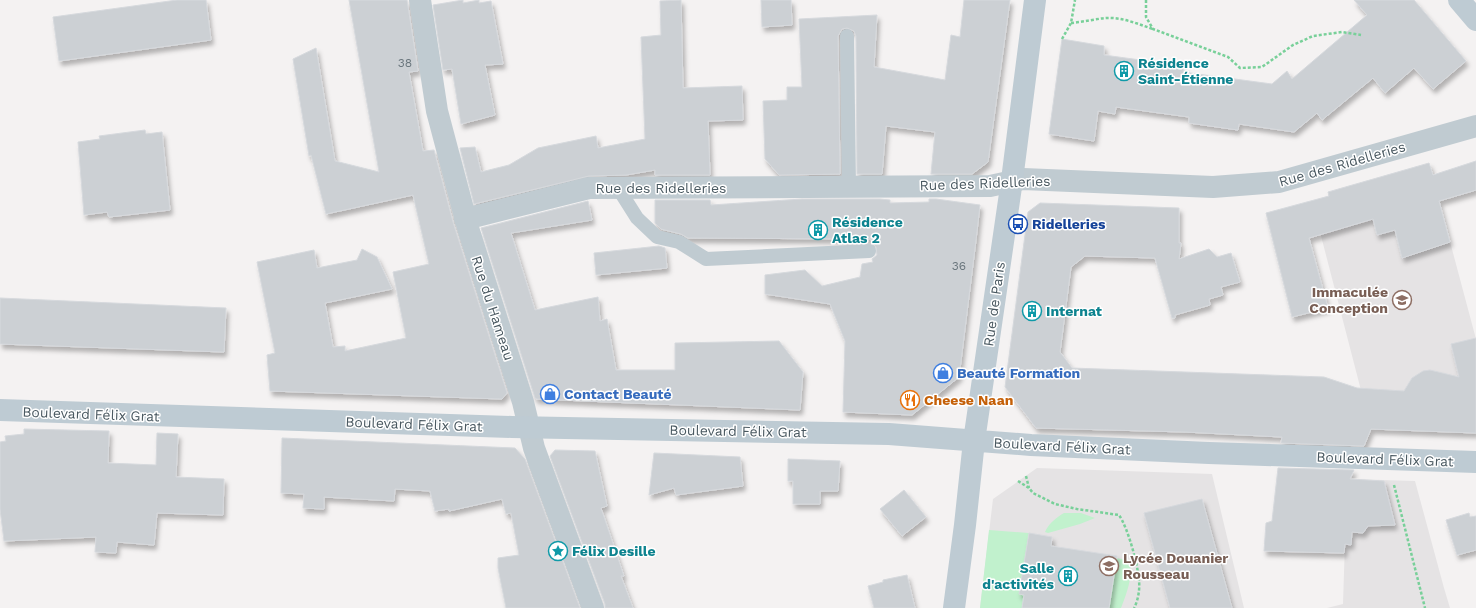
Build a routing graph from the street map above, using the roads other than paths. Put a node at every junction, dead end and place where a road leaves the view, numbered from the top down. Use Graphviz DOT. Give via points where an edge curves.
graph roads {
  1 [pos="420,0"];
  2 [pos="1035,0"];
  3 [pos="1459,0"];
  4 [pos="1476,20"];
  5 [pos="848,36"];
  6 [pos="1476,126"];
  7 [pos="1012,180"];
  8 [pos="849,187"];
  9 [pos="618,188"];
  10 [pos="465,219"];
  11 [pos="869,251"];
  12 [pos="0,410"];
  13 [pos="530,428"];
  14 [pos="974,441"];
  15 [pos="1476,462"];
  16 [pos="593,608"];
  17 [pos="954,608"];
  1 -- 10 [label="street, Rue du Hameau" via="437,111"];
  2 -- 7 [label="main road, Rue de Paris"];
  3 -- 4 [label="main road"];
  5 -- 8 [label="lane"];
  6 -- 7 [label="street, Rue des Ridelleries" via="1279,182 1213,187"];
  7 -- 8 [label="street, Rue des Ridelleries" via="990,186"];
  7 -- 14 [label="main road, Rue de Paris"];
  8 -- 9 [label="street, Rue des Ridelleries"];
  9 -- 10 [label="street, Rue des Ridelleries" via="589,188"];
  9 -- 11 [label="lane" via="637,218 657,237 679,242 706,260"];
  10 -- 13 [label="street, Rue du Hameau"];
  12 -- 13 [label="main road, Boulevard Félix Grat"];
  13 -- 14 [label="main road, Boulevard Félix Grat" via="889,434"];
  13 -- 16 [label="street, Rue du Hameau" via="534,448"];
  14 -- 15 [label="main road, Boulevard Félix Grat" via="1209,453"];
  14 -- 17 [label="main road, Rue de Paris" via="966,525"];
}
